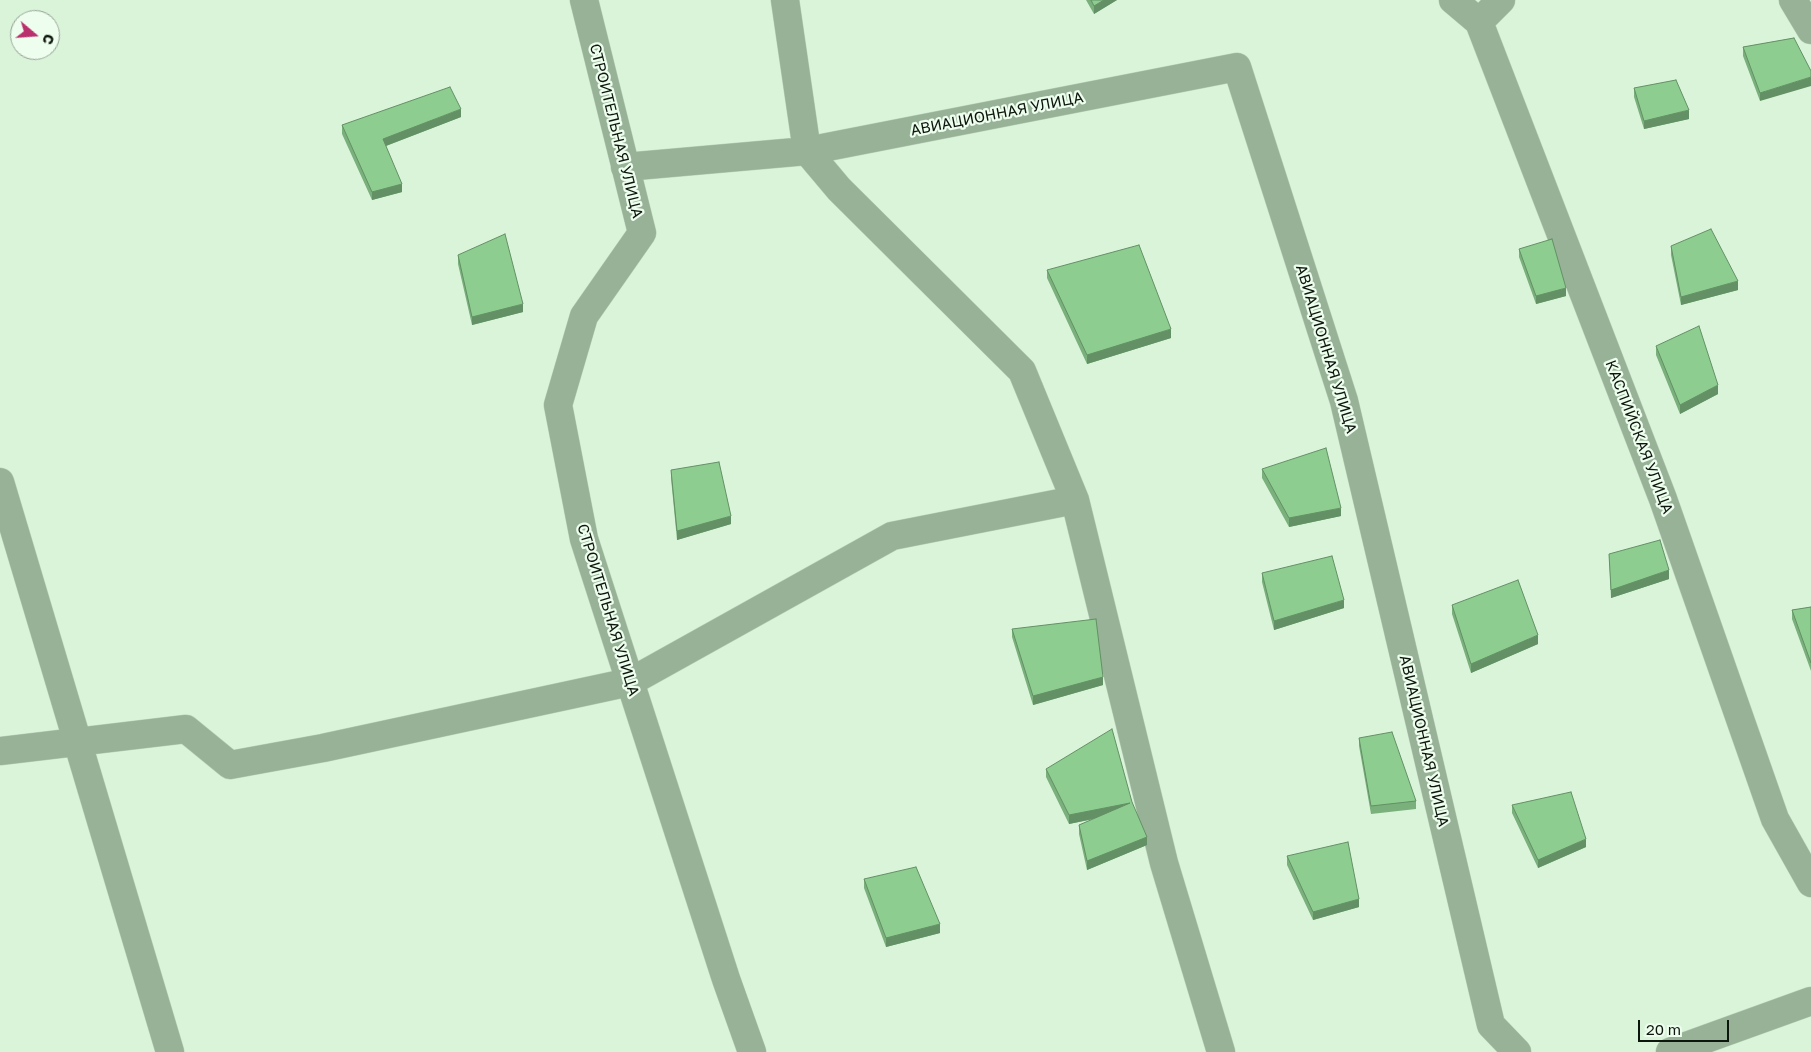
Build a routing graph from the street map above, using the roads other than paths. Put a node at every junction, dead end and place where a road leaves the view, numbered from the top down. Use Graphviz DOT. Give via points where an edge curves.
graph roads {
  1 [pos="584,0"];
  2 [pos="785,0"];
  3 [pos="1453,0"];
  4 [pos="1501,0"];
  5 [pos="1793,0"];
  6 [pos="1479,22"];
  7 [pos="1811,30"];
  8 [pos="806,151"];
  9 [pos="625,167"];
  10 [pos="0,482"];
  11 [pos="1075,500"];
  12 [pos="630,682"];
  13 [pos="77,742"];
  14 [pos="0,751"];
  15 [pos="1811,883"];
  16 [pos="1811,1002"];
  17 [pos="170,1052"];
  18 [pos="752,1052"];
  19 [pos="1221,1052"];
  20 [pos="1517,1052"];
  21 [pos="1670,1052"];
  1 -- 9 [label="street, СТРОИТЕЛЬНАЯ УЛИЦА"];
  2 -- 8 [label="street"];
  3 -- 6 [label="street, КАСПИЙСКАЯ УЛИЦА"];
  4 -- 6 [label="street"];
  5 -- 7 [label="street"];
  6 -- 15 [label="street, КАСПИЙСКАЯ УЛИЦА" via="1663,498 1775,820"];
  8 -- 9 [label="street"];
  8 -- 11 [label="street" via="839,189 1022,371"];
  8 -- 20 [label="street, АВИАЦИОННАЯ УЛИЦА" via="1237,67 1344,401 1491,1025"];
  9 -- 12 [label="street, СТРОИТЕЛЬНАЯ УЛИЦА" via="642,233 584,316 558,405 584,539"];
  10 -- 13 [label="street"];
  11 -- 12 [label="street" via="892,536"];
  11 -- 19 [label="street" via="1164,862"];
  12 -- 13 [label="street" via="230,765 186,729"];
  12 -- 18 [label="street, СТРОИТЕЛЬНАЯ УЛИЦА"];
  13 -- 14 [label="street"];
  13 -- 17 [label="street"];
  16 -- 21 [label="street"];
}
